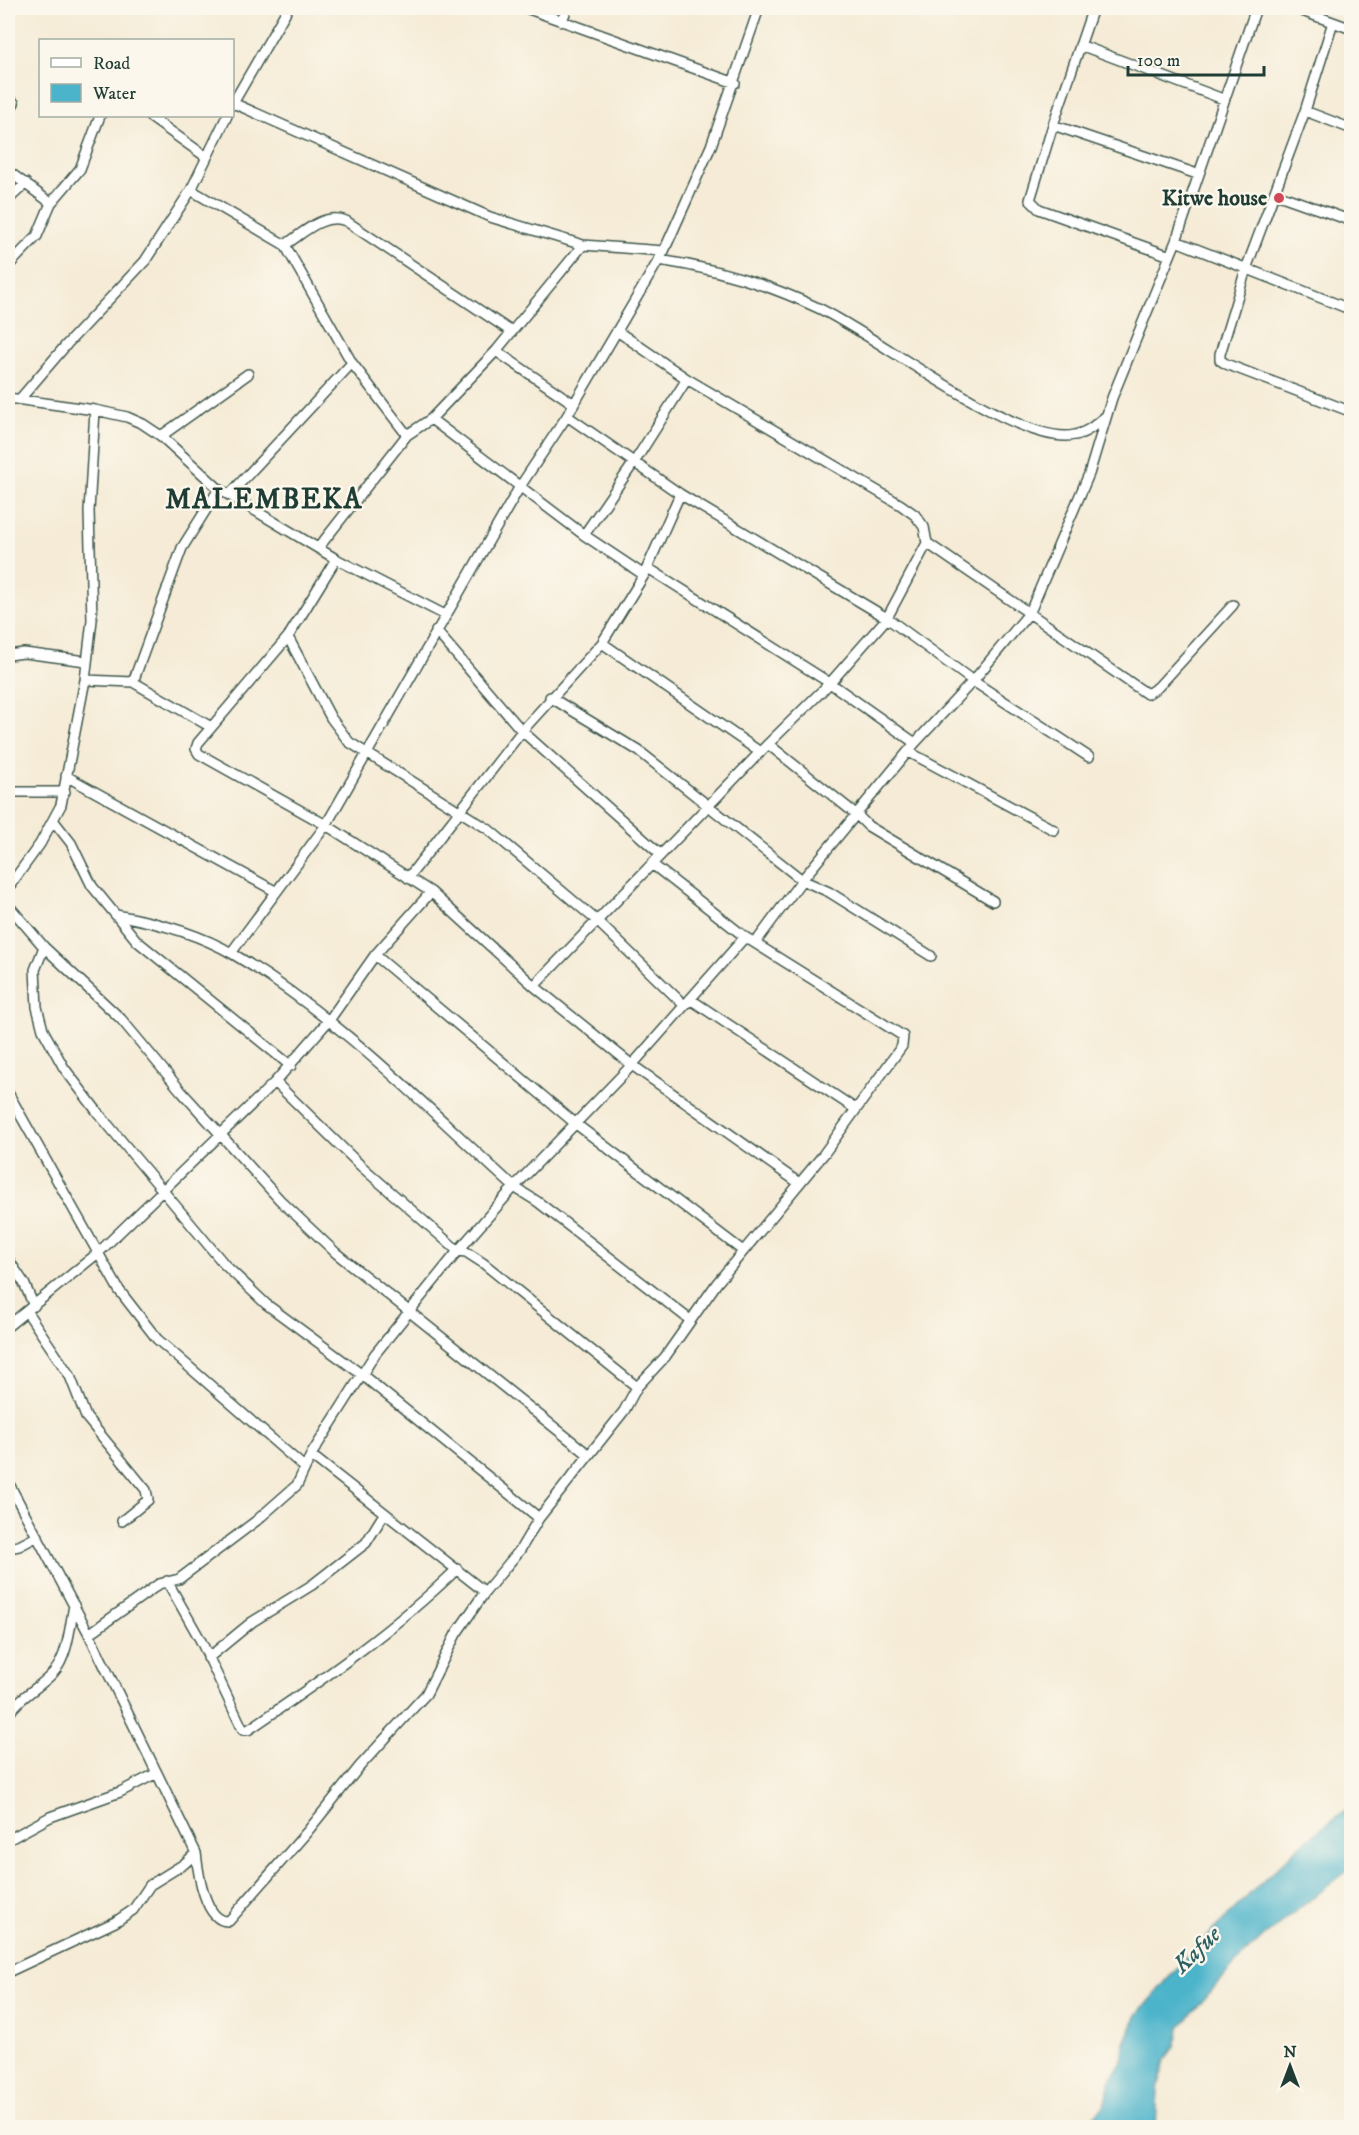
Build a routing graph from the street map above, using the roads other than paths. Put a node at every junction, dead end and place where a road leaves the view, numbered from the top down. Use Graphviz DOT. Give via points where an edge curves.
graph roads {
  1 [pos="288,8"];
  2 [pos="526,8"];
  3 [pos="567,8"];
  4 [pos="759,8"];
  5 [pos="1093,8"];
  6 [pos="1256,8"];
  7 [pos="1300,8"];
  8 [pos="562,21"];
  9 [pos="1332,22"];
  10 [pos="1352,29"];
  11 [pos="1080,45"];
  12 [pos="735,83"];
  13 [pos="8,97"];
  14 [pos="1223,99"];
  15 [pos="234,102"];
  16 [pos="234,104"];
  17 [pos="1305,111"];
  18 [pos="8,112"];
  19 [pos="100,117"];
  20 [pos="150,117"];
  21 [pos="226,117"];
  22 [pos="1053,124"];
  23 [pos="1352,129"];
  24 [pos="205,156"];
  25 [pos="8,171"];
  26 [pos="1197,174"];
  27 [pos="26,183"];
  28 [pos="190,190"];
  29 [pos="1276,194"];
  30 [pos="8,200"];
  31 [pos="51,203"];
  32 [pos="1352,221"];
  33 [pos="1176,241"];
  34 [pos="285,245"];
  35 [pos="583,245"];
  36 [pos="664,251"];
  37 [pos="1170,256"];
  38 [pos="659,260"];
  39 [pos="8,266"];
  40 [pos="1246,269"];
  41 [pos="1352,310"];
  42 [pos="617,331"];
  43 [pos="512,332"];
  44 [pos="496,351"];
  45 [pos="352,363"];
  46 [pos="248,374"];
  47 [pos="687,379"];
  48 [pos="8,398"];
  49 [pos="20,399"];
  50 [pos="574,404"];
  51 [pos="95,410"];
  52 [pos="1352,412"];
  53 [pos="567,416"];
  54 [pos="1106,416"];
  55 [pos="430,419"];
  56 [pos="407,435"];
  57 [pos="161,436"];
  58 [pos="635,461"];
  59 [pos="519,488"];
  60 [pos="219,489"];
  61 [pos="680,494"];
  62 [pos="230,495"];
  63 [pos="584,535"];
  64 [pos="927,543"];
  65 [pos="319,547"];
  66 [pos="336,559"];
  67 [pos="646,572"];
  68 [pos="1233,604"];
  69 [pos="1030,612"];
  70 [pos="445,615"];
  71 [pos="887,618"];
  72 [pos="436,631"];
  73 [pos="288,637"];
  74 [pos="602,643"];
  75 [pos="8,655"];
  76 [pos="86,661"];
  77 [pos="85,680"];
  78 [pos="973,681"];
  79 [pos="133,682"];
  80 [pos="830,683"];
  81 [pos="550,697"];
  82 [pos="211,727"];
  83 [pos="522,731"];
  84 [pos="915,743"];
  85 [pos="768,744"];
  86 [pos="760,752"];
  87 [pos="909,752"];
  88 [pos="368,753"];
  89 [pos="1089,758"];
  90 [pos="66,776"];
  91 [pos="8,792"];
  92 [pos="65,792"];
  93 [pos="708,806"];
  94 [pos="459,809"];
  95 [pos="858,815"];
  96 [pos="53,820"];
  97 [pos="326,825"];
  98 [pos="1054,830"];
  99 [pos="660,854"];
  100 [pos="652,864"];
  101 [pos="408,878"];
  102 [pos="802,880"];
  103 [pos="8,888"];
  104 [pos="275,891"];
  105 [pos="431,892"];
  106 [pos="993,901"];
  107 [pos="8,905"];
  108 [pos="116,915"];
  109 [pos="596,920"];
  110 [pos="745,937"];
  111 [pos="756,942"];
  112 [pos="44,947"];
  113 [pos="231,952"];
  114 [pos="375,955"];
  115 [pos="931,956"];
  116 [pos="534,986"];
  117 [pos="687,1002"];
  118 [pos="330,1019"];
  119 [pos="632,1065"];
  120 [pos="291,1066"];
  121 [pos="275,1082"];
  122 [pos="8,1093"];
  123 [pos="854,1108"];
  124 [pos="576,1124"];
  125 [pos="222,1133"];
  126 [pos="799,1183"];
  127 [pos="514,1187"];
  128 [pos="163,1192"];
  129 [pos="458,1251"];
  130 [pos="743,1251"];
  131 [pos="98,1253"];
  132 [pos="8,1259"];
  133 [pos="31,1309"];
  134 [pos="410,1312"];
  135 [pos="690,1320"];
  136 [pos="8,1326"];
  137 [pos="361,1374"];
  138 [pos="637,1387"];
  139 [pos="310,1455"];
  140 [pos="589,1455"];
  141 [pos="304,1467"];
  142 [pos="8,1482"];
  143 [pos="384,1514"];
  144 [pos="539,1518"];
  145 [pos="122,1521"];
  146 [pos="38,1536"];
  147 [pos="8,1548"];
  148 [pos="457,1569"];
  149 [pos="167,1581"];
  150 [pos="485,1592"];
  151 [pos="75,1605"];
  152 [pos="89,1634"];
  153 [pos="208,1658"];
  154 [pos="8,1715"];
  155 [pos="157,1773"];
  156 [pos="8,1840"];
  157 [pos="196,1853"];
  158 [pos="8,1972"];
  1 -- 15 [label="street"];
  2 -- 8 [label="street"];
  3 -- 8 [label="street"];
  4 -- 12 [label="street"];
  5 -- 11 [label="street"];
  6 -- 14 [label="street"];
  7 -- 9 [label="street"];
  8 -- 12 [label="street"];
  9 -- 10 [label="street"];
  9 -- 17 [label="street"];
  11 -- 14 [label="street"];
  11 -- 22 [label="street"];
  12 -- 36 [label="street"];
  13 -- 18 [label="street" via="14,103"];
  14 -- 26 [label="street"];
  16 -- 35 [label="street" via="490,217"];
  17 -- 23 [label="street"];
  17 -- 29 [label="street"];
  19 -- 31 [label="street" via="80,170"];
  20 -- 24 [label="street"];
  21 -- 24 [label="street"];
  22 -- 26 [label="street"];
  22 -- 37 [label="street" via="1031,193 1033,205"];
  24 -- 28 [label="street"];
  25 -- 27 [label="street"];
  26 -- 33 [label="street"];
  27 -- 30 [label="street"];
  27 -- 31 [label="street"];
  28 -- 34 [label="street"];
  28 -- 49 [label="street" via="145,261"];
  29 -- 32 [label="street"];
  29 -- 40 [label="street"];
  31 -- 39 [label="street" via="37,236"];
  33 -- 37 [label="street"];
  33 -- 40 [label="street"];
  34 -- 43 [label="street" via="326,219 346,221"];
  34 -- 45 [label="street"];
  35 -- 36 [label="street"];
  35 -- 43 [label="street"];
  36 -- 38 [label="street"];
  37 -- 54 [label="street"];
  38 -- 42 [label="street"];
  38 -- 54 [label="street" via="743,277 817,307 979,404 1049,434 1076,435"];
  40 -- 41 [label="street"];
  40 -- 52 [label="street" via="1220,360"];
  42 -- 47 [label="street"];
  42 -- 50 [label="street"];
  43 -- 44 [label="street"];
  44 -- 50 [label="street"];
  44 -- 55 [label="street"];
  45 -- 56 [label="street"];
  45 -- 62 [label="street"];
  46 -- 57 [label="street"];
  47 -- 58 [label="street"];
  47 -- 64 [label="street" via="915,515 924,527"];
  48 -- 49 [label="street"];
  49 -- 51 [label="street"];
  50 -- 53 [label="street"];
  51 -- 57 [label="street" via="127,417"];
  51 -- 76 [label="street" via="89,511 92,620"];
  53 -- 58 [label="street"];
  53 -- 59 [label="street"];
  54 -- 69 [label="street" via="1089,474"];
  55 -- 56 [label="street"];
  55 -- 59 [label="street"];
  56 -- 65 [label="street"];
  57 -- 60 [label="street"];
  58 -- 61 [label="street"];
  58 -- 63 [label="street"];
  59 -- 63 [label="street"];
  59 -- 70 [label="street"];
  60 -- 62 [label="street"];
  60 -- 79 [label="street" via="182,548"];
  61 -- 67 [label="street"];
  61 -- 71 [label="street"];
  62 -- 65 [label="street"];
  63 -- 67 [label="street"];
  64 -- 69 [label="street"];
  64 -- 71 [label="street"];
  65 -- 66 [label="street"];
  66 -- 70 [label="street"];
  66 -- 73 [label="street"];
  67 -- 74 [label="street"];
  67 -- 80 [label="street"];
  68 -- 69 [label="street" via="1158,687 1147,694"];
  69 -- 78 [label="street"];
  70 -- 72 [label="street"];
  71 -- 78 [label="street"];
  71 -- 80 [label="street"];
  72 -- 83 [label="street"];
  72 -- 88 [label="street"];
  73 -- 82 [label="street"];
  73 -- 88 [label="street" via="340,733"];
  74 -- 81 [label="street"];
  74 -- 86 [label="street"];
  75 -- 76 [label="street"];
  76 -- 77 [label="street"];
  77 -- 79 [label="street"];
  77 -- 90 [label="street"];
  78 -- 84 [label="street"];
  78 -- 89 [label="street"];
  79 -- 82 [label="street"];
  80 -- 84 [label="street"];
  80 -- 85 [label="street"];
  81 -- 83 [label="street"];
  81 -- 93 [label="street" via="619,737"];
  82 -- 97 [label="street" via="198,743 199,754"];
  83 -- 94 [label="street"];
  83 -- 99 [label="street"];
  84 -- 87 [label="street"];
  85 -- 86 [label="street"];
  85 -- 95 [label="street"];
  86 -- 93 [label="street"];
  87 -- 95 [label="street"];
  87 -- 98 [label="street"];
  88 -- 94 [label="street"];
  88 -- 97 [label="street"];
  90 -- 92 [label="street"];
  90 -- 104 [label="street"];
  91 -- 92 [label="street"];
  92 -- 96 [label="street"];
  93 -- 99 [label="street"];
  93 -- 102 [label="street"];
  94 -- 101 [label="street"];
  94 -- 109 [label="street"];
  95 -- 102 [label="street"];
  95 -- 106 [label="street" via="880,834"];
  96 -- 103 [label="street"];
  96 -- 108 [label="street" via="71,843 92,885"];
  97 -- 101 [label="street"];
  97 -- 104 [label="street"];
  99 -- 100 [label="street"];
  100 -- 109 [label="street"];
  100 -- 110 [label="street"];
  101 -- 105 [label="street"];
  102 -- 111 [label="street"];
  102 -- 115 [label="street" via="829,892"];
  104 -- 113 [label="street"];
  105 -- 114 [label="street"];
  105 -- 116 [label="street"];
  107 -- 112 [label="street"];
  108 -- 113 [label="street" via="160,923"];
  108 -- 120 [label="street" via="137,941"];
  109 -- 116 [label="street"];
  109 -- 117 [label="street"];
  110 -- 111 [label="street"];
  110 -- 117 [label="street"];
  111 -- 123 [label="street" via="903,1036 902,1046"];
  112 -- 125 [label="street" via="121,1019"];
  112 -- 128 [label="street" via="35,970 43,1030 64,1068"];
  113 -- 118 [label="street"];
  114 -- 118 [label="street"];
  114 -- 124 [label="street"];
  116 -- 119 [label="street"];
  117 -- 119 [label="street"];
  117 -- 123 [label="street"];
  118 -- 120 [label="street"];
  118 -- 127 [label="street"];
  119 -- 124 [label="street"];
  119 -- 126 [label="street"];
  120 -- 121 [label="street"];
  121 -- 125 [label="street"];
  121 -- 129 [label="street" via="361,1166"];
  122 -- 131 [label="street"];
  123 -- 126 [label="street"];
  124 -- 127 [label="street"];
  124 -- 130 [label="street"];
  125 -- 128 [label="street"];
  125 -- 134 [label="street" via="280,1200 336,1253"];
  126 -- 130 [label="street"];
  127 -- 129 [label="street"];
  127 -- 135 [label="street"];
  128 -- 131 [label="street"];
  128 -- 137 [label="street" via="225,1265 266,1304"];
  129 -- 134 [label="street"];
  129 -- 138 [label="street" via="483,1263"];
  130 -- 135 [label="street"];
  131 -- 133 [label="street"];
  131 -- 141 [label="street" via="119,1290 157,1339"];
  132 -- 133 [label="street" via="24,1283"];
  133 -- 136 [label="street"];
  133 -- 145 [label="street" via="70,1376 86,1417 146,1490 148,1500 144,1506"];
  134 -- 137 [label="street"];
  134 -- 140 [label="street"];
  135 -- 138 [label="street"];
  137 -- 139 [label="street"];
  137 -- 144 [label="street"];
  138 -- 140 [label="street" via="624,1411"];
  139 -- 141 [label="street"];
  139 -- 143 [label="street"];
  140 -- 144 [label="street"];
  141 -- 149 [label="street" via="297,1485 256,1521 179,1579"];
  142 -- 146 [label="street"];
  143 -- 148 [label="street"];
  143 -- 153 [label="street" via="366,1543 312,1585 252,1622"];
  144 -- 150 [label="street" via="520,1550"];
  146 -- 147 [label="street"];
  146 -- 151 [label="street"];
  148 -- 150 [label="street"];
  148 -- 153 [label="street" via="384,1634 248,1730 240,1728"];
  149 -- 152 [label="street"];
  149 -- 153 [label="street"];
  150 -- 157 [label="street" via="456,1634 426,1694 229,1921 217,1919 211,1912"];
  151 -- 152 [label="street"];
  151 -- 154 [label="street" via="62,1658 54,1672 18,1700"];
  152 -- 155 [label="street"];
  155 -- 156 [label="street" via="120,1792 50,1817"];
  155 -- 157 [label="street"];
  157 -- 158 [label="street" via="150,1885 133,1910 115,1922"];
}
